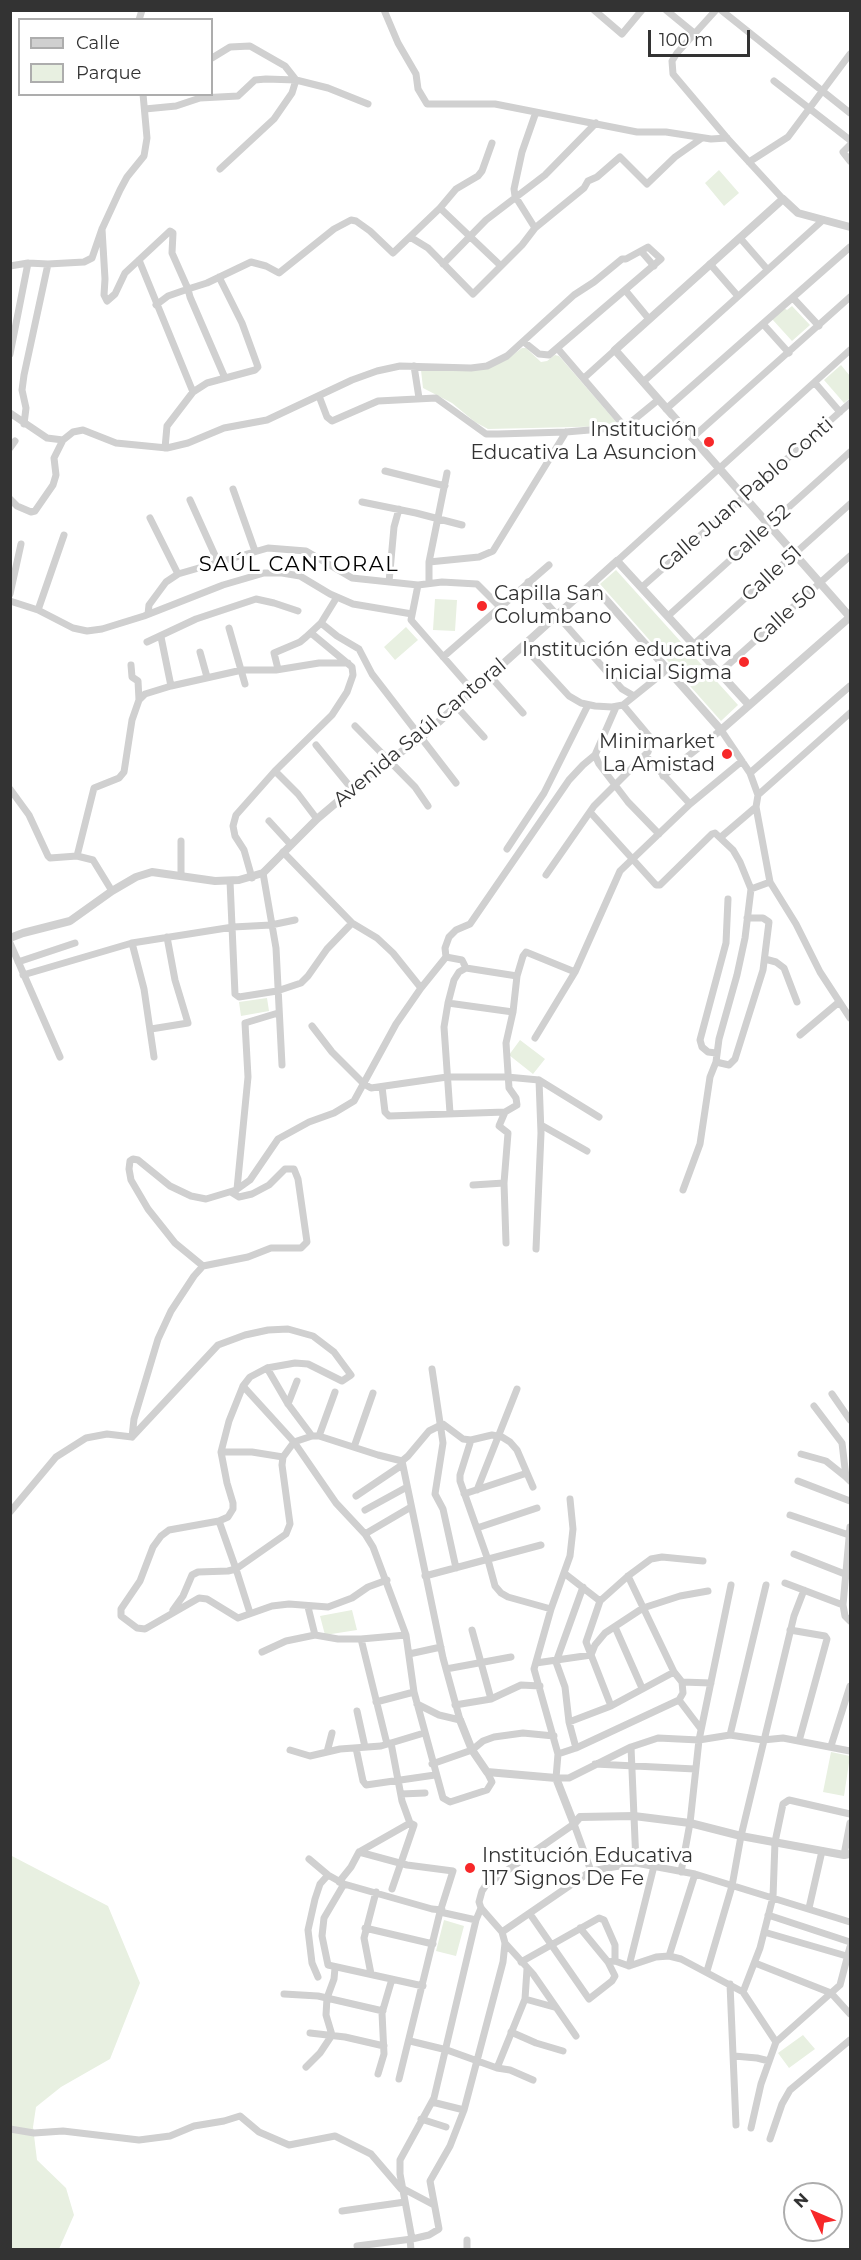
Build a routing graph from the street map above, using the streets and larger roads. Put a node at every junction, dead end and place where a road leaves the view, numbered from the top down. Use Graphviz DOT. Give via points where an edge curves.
graph roads {
  1 [pos="384,10"];
  2 [pos="594,10"];
  3 [pos="642,10"];
  4 [pos="666,10"];
  5 [pos="716,10"];
  6 [pos="721,10"];
  7 [pos="694,33"];
  8 [pos="850,54"];
  9 [pos="213,57"];
  10 [pos="296,80"];
  11 [pos="774,81"];
  12 [pos="823,90"];
  13 [pos="143,96"];
  14 [pos="368,104"];
  15 [pos="809,108"];
  16 [pos="145,109"];
  17 [pos="536,112"];
  18 [pos="850,113"];
  19 [pos="596,123"];
  20 [pos="702,138"];
  21 [pos="727,138"];
  22 [pos="492,142"];
  23 [pos="850,142"];
  24 [pos="850,161"];
  25 [pos="749,162"];
  26 [pos="219,170"];
  27 [pos="515,196"];
  28 [pos="783,199"];
  29 [pos="440,208"];
  30 [pos="823,220"];
  31 [pos="850,227"];
  32 [pos="535,228"];
  33 [pos="102,229"];
  34 [pos="410,237"];
  35 [pos="470,237"];
  36 [pos="740,238"];
  37 [pos="850,247"];
  38 [pos="139,260"];
  39 [pos="28,263"];
  40 [pos="48,264"];
  41 [pos="443,264"];
  42 [pos="710,264"];
  43 [pos="10,266"];
  44 [pos="501,266"];
  45 [pos="767,269"];
  46 [pos="219,277"];
  47 [pos="188,289"];
  48 [pos="625,290"];
  49 [pos="737,295"];
  50 [pos="850,297"];
  51 [pos="793,298"];
  52 [pos="156,305"];
  53 [pos="649,319"];
  54 [pos="763,324"];
  55 [pos="819,326"];
  56 [pos="524,342"];
  57 [pos="558,349"];
  58 [pos="615,350"];
  59 [pos="789,353"];
  60 [pos="848,353"];
  61 [pos="10,354"];
  62 [pos="850,362"];
  63 [pos="414,366"];
  64 [pos="225,378"];
  65 [pos="584,378"];
  66 [pos="643,382"];
  67 [pos="815,383"];
  68 [pos="193,392"];
  69 [pos="319,396"];
  70 [pos="419,398"];
  71 [pos="658,400"];
  72 [pos="850,403"];
  73 [pos="666,409"];
  74 [pos="10,412"];
  75 [pos="840,412"];
  76 [pos="24,424"];
  77 [pos="625,427"];
  78 [pos="566,432"];
  79 [pos="692,438"];
  80 [pos="63,440"];
  81 [pos="165,448"];
  82 [pos="850,452"];
  83 [pos="719,469"];
  84 [pos="385,471"];
  85 [pos="447,472"];
  86 [pos="445,486"];
  87 [pos="233,489"];
  88 [pos="744,497"];
  89 [pos="10,499"];
  90 [pos="190,500"];
  91 [pos="362,502"];
  92 [pos="850,504"];
  93 [pos="399,509"];
  94 [pos="150,519"];
  95 [pos="438,519"];
  96 [pos="462,525"];
  97 [pos="769,526"];
  98 [pos="64,535"];
  99 [pos="21,544"];
  100 [pos="255,551"];
  101 [pos="794,554"];
  102 [pos="850,556"];
  103 [pos="616,561"];
  104 [pos="218,562"];
  105 [pos="429,562"];
  106 [pos="549,565"];
  107 [pos="178,574"];
  108 [pos="389,582"];
  109 [pos="528,582"];
  110 [pos="429,584"];
  111 [pos="592,584"];
  112 [pos="820,584"];
  113 [pos="418,585"];
  114 [pos="642,587"];
  115 [pos="10,594"];
  116 [pos="337,597"];
  117 [pos="10,601"];
  118 [pos="500,607"];
  119 [pos="38,610"];
  120 [pos="298,611"];
  121 [pos="148,614"];
  122 [pos="412,614"];
  123 [pos="557,616"];
  124 [pos="668,616"];
  125 [pos="850,617"];
  126 [pos="321,623"];
  127 [pos="229,628"];
  128 [pos="311,633"];
  129 [pos="161,637"];
  130 [pos="147,642"];
  131 [pos="693,645"];
  132 [pos="524,646"];
  133 [pos="200,652"];
  134 [pos="443,657"];
  135 [pos="348,663"];
  136 [pos="131,665"];
  137 [pos="278,669"];
  138 [pos="668,669"];
  139 [pos="242,670"];
  140 [pos="720,673"];
  141 [pos="490,676"];
  142 [pos="207,678"];
  143 [pos="245,684"];
  144 [pos="171,686"];
  145 [pos="850,686"];
  146 [pos="473,691"];
  147 [pos="634,696"];
  148 [pos="139,700"];
  149 [pos="588,705"];
  150 [pos="749,705"];
  151 [pos="456,706"];
  152 [pos="620,706"];
  153 [pos="522,713"];
  154 [pos="850,713"];
  155 [pos="355,726"];
  156 [pos="721,730"];
  157 [pos="422,737"];
  158 [pos="484,738"];
  159 [pos="316,745"];
  160 [pos="595,755"];
  161 [pos="646,756"];
  162 [pos="390,760"];
  163 [pos="742,761"];
  164 [pos="275,771"];
  165 [pos="750,773"];
  166 [pos="663,776"];
  167 [pos="456,783"];
  168 [pos="615,784"];
  169 [pos="10,789"];
  170 [pos="352,789"];
  171 [pos="758,795"];
  172 [pos="690,804"];
  173 [pos="428,806"];
  174 [pos="756,807"];
  175 [pos="590,812"];
  176 [pos="317,819"];
  177 [pos="269,821"];
  178 [pos="659,834"];
  179 [pos="721,837"];
  180 [pos="181,841"];
  181 [pos="291,845"];
  182 [pos="507,849"];
  183 [pos="283,852"];
  184 [pos="77,856"];
  185 [pos="632,859"];
  186 [pos="263,873"];
  187 [pos="546,875"];
  188 [pos="181,876"];
  189 [pos="252,878"];
  190 [pos="230,881"];
  191 [pos="770,882"];
  192 [pos="751,889"];
  193 [pos="112,891"];
  194 [pos="728,899"];
  195 [pos="747,918"];
  196 [pos="296,920"];
  197 [pos="352,923"];
  198 [pos="271,925"];
  199 [pos="233,927"];
  200 [pos="167,937"];
  201 [pos="10,938"];
  202 [pos="10,943"];
  203 [pos="75,943"];
  204 [pos="132,943"];
  205 [pos="446,957"];
  206 [pos="765,959"];
  207 [pos="18,962"];
  208 [pos="466,968"];
  209 [pos="575,972"];
  210 [pos="23,975"];
  211 [pos="518,976"];
  212 [pos="421,988"];
  213 [pos="277,991"];
  214 [pos="797,1002"];
  215 [pos="839,1002"];
  216 [pos="448,1003"];
  217 [pos="513,1012"];
  218 [pos="278,1013"];
  219 [pos="850,1018"];
  220 [pos="312,1026"];
  221 [pos="151,1029"];
  222 [pos="800,1035"];
  223 [pos="535,1038"];
  224 [pos="716,1053"];
  225 [pos="60,1057"];
  226 [pos="154,1057"];
  227 [pos="716,1062"];
  228 [pos="282,1065"];
  229 [pos="447,1077"];
  230 [pos="507,1077"];
  231 [pos="539,1080"];
  232 [pos="363,1083"];
  233 [pos="382,1087"];
  234 [pos="505,1112"];
  235 [pos="450,1113"];
  236 [pos="599,1117"];
  237 [pos="541,1125"];
  238 [pos="587,1151"];
  239 [pos="504,1183"];
  240 [pos="473,1185"];
  241 [pos="234,1190"];
  242 [pos="683,1190"];
  243 [pos="506,1243"];
  244 [pos="536,1249"];
  245 [pos="204,1266"];
  246 [pos="267,1368"];
  247 [pos="432,1369"];
  248 [pos="297,1381"];
  249 [pos="243,1386"];
  250 [pos="517,1389"];
  251 [pos="335,1392"];
  252 [pos="373,1393"];
  253 [pos="832,1394"];
  254 [pos="288,1404"];
  255 [pos="814,1406"];
  256 [pos="850,1420"];
  257 [pos="440,1425"];
  258 [pos="315,1436"];
  259 [pos="497,1436"];
  260 [pos="132,1437"];
  261 [pos="471,1440"];
  262 [pos="294,1442"];
  263 [pos="354,1446"];
  264 [pos="221,1452"];
  265 [pos="801,1454"];
  266 [pos="283,1457"];
  267 [pos="402,1463"];
  268 [pos="527,1473"];
  269 [pos="848,1479"];
  270 [pos="798,1481"];
  271 [pos="407,1487"];
  272 [pos="533,1487"];
  273 [pos="477,1490"];
  274 [pos="464,1494"];
  275 [pos="356,1496"];
  276 [pos="570,1499"];
  277 [pos="850,1501"];
  278 [pos="411,1507"];
  279 [pos="537,1508"];
  280 [pos="12,1509"];
  281 [pos="365,1510"];
  282 [pos="790,1515"];
  283 [pos="219,1521"];
  284 [pos="477,1528"];
  285 [pos="850,1531"];
  286 [pos="365,1534"];
  287 [pos="541,1545"];
  288 [pos="794,1554"];
  289 [pos="488,1560"];
  290 [pos="703,1561"];
  291 [pos="456,1568"];
  292 [pos="236,1569"];
  293 [pos="564,1573"];
  294 [pos="848,1574"];
  295 [pos="425,1575"];
  296 [pos="628,1576"];
  297 [pos="387,1580"];
  298 [pos="785,1583"];
  299 [pos="731,1585"];
  300 [pos="766,1585"];
  301 [pos="583,1587"];
  302 [pos="804,1590"];
  303 [pos="708,1591"];
  304 [pos="600,1601"];
  305 [pos="843,1605"];
  306 [pos="308,1607"];
  307 [pos="643,1608"];
  308 [pos="551,1610"];
  309 [pos="172,1612"];
  310 [pos="250,1613"];
  311 [pos="850,1621"];
  312 [pos="615,1627"];
  313 [pos="472,1630"];
  314 [pos="790,1630"];
  315 [pos="315,1635"];
  316 [pos="406,1635"];
  317 [pos="361,1639"];
  318 [pos="441,1647"];
  319 [pos="262,1652"];
  320 [pos="409,1653"];
  321 [pos="591,1655"];
  322 [pos="511,1657"];
  323 [pos="556,1662"];
  324 [pos="536,1663"];
  325 [pos="481,1664"];
  326 [pos="446,1669"];
  327 [pos="674,1672"];
  328 [pos="682,1682"];
  329 [pos="711,1683"];
  330 [pos="540,1686"];
  331 [pos="850,1686"];
  332 [pos="642,1688"];
  333 [pos="414,1692"];
  334 [pos="490,1699"];
  335 [pos="679,1700"];
  336 [pos="376,1702"];
  337 [pos="417,1704"];
  338 [pos="455,1705"];
  339 [pos="611,1706"];
  340 [pos="357,1711"];
  341 [pos="460,1720"];
  342 [pos="569,1722"];
  343 [pos="701,1728"];
  344 [pos="332,1733"];
  345 [pos="424,1733"];
  346 [pos="554,1736"];
  347 [pos="730,1736"];
  348 [pos="699,1740"];
  349 [pos="764,1740"];
  350 [pos="799,1741"];
  351 [pos="389,1744"];
  352 [pos="831,1746"];
  353 [pos="365,1747"];
  354 [pos="631,1747"];
  355 [pos="356,1748"];
  356 [pos="576,1748"];
  357 [pos="290,1750"];
  358 [pos="472,1750"];
  359 [pos="850,1751"];
  360 [pos="327,1752"];
  361 [pos="558,1754"];
  362 [pos="594,1763"];
  363 [pos="432,1764"];
  364 [pos="632,1767"];
  365 [pos="695,1769"];
  366 [pos="487,1772"];
  367 [pos="435,1775"];
  368 [pos="556,1778"];
  369 [pos="399,1781"];
  370 [pos="425,1793"];
  371 [pos="401,1794"];
  372 [pos="850,1814"];
  373 [pos="634,1816"];
  374 [pos="410,1823"];
  375 [pos="690,1823"];
  376 [pos="850,1823"];
  377 [pos="574,1824"];
  378 [pos="741,1836"];
  379 [pos="775,1842"];
  380 [pos="822,1851"];
  381 [pos="359,1852"];
  382 [pos="847,1855"];
  383 [pos="309,1859"];
  384 [pos="400,1863"];
  385 [pos="636,1863"];
  386 [pos="654,1866"];
  387 [pos="591,1871"];
  388 [pos="681,1872"];
  389 [pos="695,1874"];
  390 [pos="328,1875"];
  391 [pos="342,1883"];
  392 [pos="732,1886"];
  393 [pos="392,1890"];
  394 [pos="376,1892"];
  395 [pos="773,1897"];
  396 [pos="481,1908"];
  397 [pos="809,1908"];
  398 [pos="441,1911"];
  399 [pos="530,1914"];
  400 [pos="768,1915"];
  401 [pos="476,1920"];
  402 [pos="850,1922"];
  403 [pos="365,1928"];
  404 [pos="580,1928"];
  405 [pos="502,1932"];
  406 [pos="764,1932"];
  407 [pos="850,1942"];
  408 [pos="505,1943"];
  409 [pos="433,1944"];
  410 [pos="551,1945"];
  411 [pos="850,1947"];
  412 [pos="669,1956"];
  413 [pos="849,1957"];
  414 [pos="611,1961"];
  415 [pos="521,1962"];
  416 [pos="755,1963"];
  417 [pos="629,1966"];
  418 [pos="334,1968"];
  419 [pos="527,1969"];
  420 [pos="707,1971"];
  421 [pos="370,1974"];
  422 [pos="318,1977"];
  423 [pos="392,1979"];
  424 [pos="730,1984"];
  425 [pos="423,1986"];
  426 [pos="743,1992"];
  427 [pos="831,1993"];
  428 [pos="284,1994"];
  429 [pos="327,1998"];
  430 [pos="525,1999"];
  431 [pos="847,2004"];
  432 [pos="555,2007"];
  433 [pos="383,2011"];
  434 [pos="850,2014"];
  435 [pos="511,2032"];
  436 [pos="310,2033"];
  437 [pos="332,2035"];
  438 [pos="576,2036"];
  439 [pos="850,2040"];
  440 [pos="410,2041"];
  441 [pos="776,2042"];
  442 [pos="384,2046"];
  443 [pos="447,2050"];
  444 [pos="563,2051"];
  445 [pos="734,2056"];
  446 [pos="476,2061"];
  447 [pos="769,2061"];
  448 [pos="306,2067"];
  449 [pos="497,2068"];
  450 [pos="378,2074"];
  451 [pos="399,2079"];
  452 [pos="533,2080"];
  453 [pos="432,2102"];
  454 [pos="464,2110"];
  455 [pos="422,2119"];
  456 [pos="736,2125"];
  457 [pos="446,2127"];
  458 [pos="751,2128"];
  459 [pos="10,2129"];
  460 [pos="770,2139"];
  461 [pos="402,2189"];
  462 [pos="405,2202"];
  463 [pos="434,2205"];
  464 [pos="342,2211"];
  465 [pos="411,2239"];
  466 [pos="467,2240"];
  467 [pos="357,2246"];
  468 [pos="411,2250"];
  469 [pos="467,2250"];
  1 -- 17 [label="street" via="416,74 425,103 495,104"];
  2 -- 3 [label="street" via="622,34"];
  4 -- 7 [label="street"];
  5 -- 7 [label="street"];
  6 -- 12 [label="street"];
  7 -- 21 [label="street" via="672,61 673,74"];
  8 -- 12 [label="street"];
  9 -- 10 [label="street" via="230,47 250,46 285,66"];
  10 -- 14 [label="street"];
  10 -- 16 [label="street" via="255,80 238,96 200,98 176,106"];
  10 -- 26 [label="street" via="274,119"];
  11 -- 15 [label="street"];
  12 -- 15 [label="street"];
  12 -- 18 [label="street"];
  13 -- 16 [label="street"];
  15 -- 23 [label="street"];
  15 -- 25 [label="street" via="788,137"];
  16 -- 33 [label="street" via="144,156 127,177"];
  17 -- 19 [label="street"];
  17 -- 27 [label="street" via="522,152"];
  19 -- 20 [label="street" via="637,132"];
  19 -- 27 [label="street" via="545,175"];
  20 -- 21 [label="street"];
  20 -- 32 [label="street" via="647,184 620,157"];
  21 -- 25 [label="street"];
  22 -- 29 [label="street" via="482,171 456,189"];
  23 -- 24 [label="street" via="843,152"];
  25 -- 28 [label="street"];
  27 -- 32 [label="street"];
  27 -- 35 [label="street"];
  28 -- 30 [label="street" via="798,213"];
  28 -- 36 [label="street"];
  29 -- 34 [label="street"];
  29 -- 35 [label="street"];
  30 -- 31 [label="street"];
  30 -- 45 [label="street"];
  32 -- 44 [label="street"];
  33 -- 38 [label="street" via="104,299 111,299 124,273"];
  33 -- 40 [label="street" via="89,261"];
  34 -- 41 [label="street"];
  34 -- 46 [label="street" via="391,253 370,231 351,220 279,273 251,262"];
  35 -- 41 [label="street"];
  35 -- 44 [label="street"];
  36 -- 42 [label="street"];
  36 -- 45 [label="street"];
  37 -- 51 [label="street"];
  38 -- 47 [label="street" via="171,231 172,253"];
  38 -- 52 [label="street"];
  39 -- 40 [label="street"];
  39 -- 43 [label="street"];
  39 -- 61 [label="street"];
  40 -- 76 [label="street" via="24,375"];
  41 -- 44 [label="street" via="473,294"];
  42 -- 49 [label="street"];
  42 -- 53 [label="street"];
  45 -- 49 [label="street"];
  46 -- 47 [label="street"];
  46 -- 64 [label="street" via="258,364 255,370"];
  47 -- 52 [label="street"];
  47 -- 64 [label="street"];
  48 -- 53 [label="street"];
  48 -- 56 [label="street" via="654,266 641,251 622,259 574,295"];
  48 -- 57 [label="street"];
  49 -- 66 [label="street"];
  50 -- 55 [label="street"];
  51 -- 54 [label="street"];
  51 -- 55 [label="street"];
  52 -- 68 [label="street"];
  53 -- 58 [label="street"];
  54 -- 59 [label="street"];
  54 -- 73 [label="street"];
  55 -- 59 [label="street"];
  56 -- 57 [label="street" via="542,356"];
  56 -- 63 [label="street" via="487,366"];
  57 -- 65 [label="street"];
  58 -- 65 [label="street"];
  58 -- 66 [label="street"];
  59 -- 79 [label="street"];
  60 -- 62 [label="street"];
  60 -- 67 [label="street, Avenida Saúl Cantoral"];
  63 -- 69 [label="street" via="377,371"];
  63 -- 70 [label="street"];
  64 -- 68 [label="street"];
  65 -- 77 [label="street"];
  66 -- 71 [label="street"];
  67 -- 75 [label="street"];
  67 -- 83 [label="street, Avenida Saúl Cantoral"];
  68 -- 81 [label="street" via="167,426"];
  69 -- 70 [label="street" via="332,421 378,401"];
  69 -- 81 [label="street" via="267,420 224,428"];
  70 -- 78 [label="street" via="436,398 486,434"];
  71 -- 73 [label="street"];
  71 -- 77 [label="street"];
  72 -- 75 [label="street, Calle Juan Pablo Conti"];
  73 -- 79 [label="street"];
  74 -- 76 [label="street"];
  75 -- 88 [label="street, Calle Juan Pablo Conti"];
  76 -- 80 [label="street" via="47,438"];
  77 -- 78 [label="street"];
  78 -- 105 [label="street" via="493,551"];
  79 -- 83 [label="street"];
  80 -- 81 [label="street" via="83,430 116,443"];
  80 -- 89 [label="street" via="54,458 53,485 35,511 17,506"];
  82 -- 97 [label="street, Calle 52"];
  83 -- 88 [label="street"];
  83 -- 103 [label="street, Avenida Saúl Cantoral"];
  84 -- 86 [label="street"];
  85 -- 86 [label="street"];
  86 -- 95 [label="street"];
  87 -- 100 [label="street"];
  88 -- 97 [label="street"];
  88 -- 114 [label="street, Calle Juan Pablo Conti"];
  90 -- 104 [label="street"];
  91 -- 93 [label="street"];
  92 -- 101 [label="street, Calle 51"];
  93 -- 95 [label="street"];
  93 -- 108 [label="street"];
  94 -- 107 [label="street"];
  95 -- 96 [label="street"];
  95 -- 105 [label="street"];
  97 -- 101 [label="street"];
  97 -- 124 [label="street, Calle 52"];
  98 -- 119 [label="street"];
  99 -- 115 [label="street"];
  100 -- 104 [label="street"];
  100 -- 108 [label="street" via="306,550 352,578"];
  101 -- 112 [label="street"];
  101 -- 131 [label="street, Calle 51"];
  102 -- 112 [label="street, Calle 50"];
  103 -- 111 [label="street, Avenida Saúl Cantoral"];
  103 -- 114 [label="street"];
  104 -- 107 [label="street"];
  105 -- 110 [label="street"];
  106 -- 109 [label="street"];
  107 -- 121 [label="street" via="166,582 149,606"];
  108 -- 113 [label="street"];
  109 -- 118 [label="street"];
  109 -- 123 [label="street"];
  110 -- 113 [label="street"];
  110 -- 118 [label="street" via="477,585"];
  111 -- 123 [label="street, Avenida Saúl Cantoral"];
  111 -- 138 [label="street"];
  112 -- 125 [label="street"];
  112 -- 140 [label="street, Calle 50"];
  113 -- 122 [label="street"];
  114 -- 124 [label="street"];
  116 -- 121 [label="street" via="300,576 264,573 212,588"];
  116 -- 122 [label="street" via="353,604"];
  116 -- 126 [label="street"];
  117 -- 119 [label="street"];
  118 -- 134 [label="street"];
  119 -- 121 [label="street" via="87,631"];
  120 -- 129 [label="street" via="256,599 196,619"];
  122 -- 134 [label="street" via="411,620"];
  123 -- 132 [label="street, Avenida Saúl Cantoral"];
  123 -- 147 [label="street" via="622,689"];
  124 -- 131 [label="street"];
  125 -- 150 [label="street"];
  126 -- 128 [label="street"];
  126 -- 157 [label="street" via="359,649 372,674"];
  127 -- 139 [label="street"];
  128 -- 135 [label="street"];
  128 -- 137 [label="street" via="274,653"];
  129 -- 130 [label="street"];
  129 -- 144 [label="street"];
  131 -- 140 [label="street"];
  132 -- 141 [label="street, Avenida Saúl Cantoral"];
  132 -- 149 [label="street" via="561,688"];
  133 -- 142 [label="street"];
  134 -- 146 [label="street"];
  135 -- 137 [label="street"];
  135 -- 164 [label="street" via="353,675 332,715"];
  136 -- 148 [label="street" via="132,676 138,681"];
  137 -- 139 [label="street"];
  138 -- 147 [label="street"];
  138 -- 156 [label="street"];
  139 -- 142 [label="street"];
  139 -- 143 [label="street"];
  140 -- 150 [label="street"];
  141 -- 146 [label="street, Avenida Saúl Cantoral"];
  141 -- 153 [label="street"];
  142 -- 144 [label="street"];
  144 -- 148 [label="street" via="145,694"];
  145 -- 165 [label="street"];
  146 -- 151 [label="street, Avenida Saúl Cantoral"];
  147 -- 152 [label="street"];
  148 -- 184 [label="street" via="123,774 94,788"];
  149 -- 152 [label="street"];
  149 -- 182 [label="street" via="544,793"];
  150 -- 156 [label="street"];
  151 -- 157 [label="street, Avenida Saúl Cantoral"];
  151 -- 158 [label="street"];
  152 -- 160 [label="street"];
  152 -- 161 [label="street" via="649,736"];
  154 -- 171 [label="street"];
  155 -- 162 [label="street"];
  156 -- 163 [label="street"];
  156 -- 166 [label="street"];
  157 -- 162 [label="street, Avenida Saúl Cantoral"];
  157 -- 167 [label="street"];
  159 -- 170 [label="street"];
  160 -- 168 [label="street"];
  160 -- 205 [label="street" via="569,780 470,924 449,937"];
  161 -- 166 [label="street"];
  161 -- 168 [label="street"];
  162 -- 170 [label="street, Avenida Saúl Cantoral"];
  162 -- 173 [label="street"];
  163 -- 165 [label="street"];
  163 -- 172 [label="street"];
  164 -- 176 [label="street"];
  164 -- 189 [label="street" via="236,815 233,826"];
  165 -- 171 [label="street"];
  166 -- 172 [label="street"];
  168 -- 175 [label="street"];
  168 -- 178 [label="street"];
  169 -- 184 [label="street" via="29,815 50,858"];
  170 -- 176 [label="street, Avenida Saúl Cantoral"];
  171 -- 174 [label="street"];
  172 -- 178 [label="street"];
  174 -- 179 [label="street"];
  174 -- 191 [label="street"];
  175 -- 185 [label="street"];
  175 -- 187 [label="street"];
  176 -- 181 [label="street, Avenida Saúl Cantoral"];
  177 -- 181 [label="street"];
  178 -- 185 [label="street"];
  179 -- 185 [label="street" via="712,834 658,886"];
  179 -- 192 [label="street" via="740,862"];
  180 -- 188 [label="street"];
  181 -- 183 [label="street, Avenida Saúl Cantoral"];
  183 -- 186 [label="street, Avenida Saúl Cantoral"];
  183 -- 197 [label="street"];
  184 -- 193 [label="street" via="93,860"];
  185 -- 209 [label="street" via="620,871"];
  186 -- 189 [label="street, Avenida Saúl Cantoral"];
  186 -- 198 [label="street"];
  188 -- 190 [label="street, Avenida Saúl Cantoral"];
  188 -- 193 [label="street, Avenida Saúl Cantoral" via="152,872"];
  189 -- 190 [label="street, Avenida Saúl Cantoral"];
  190 -- 199 [label="street"];
  191 -- 192 [label="street"];
  191 -- 215 [label="street"];
  192 -- 195 [label="street"];
  193 -- 201 [label="street, Avenida Saúl Cantoral" via="70,921"];
  194 -- 224 [label="street" via="726,943 700,1040 708,1052"];
  195 -- 206 [label="street" via="769,922"];
  195 -- 224 [label="street" via="738,975"];
  196 -- 198 [label="street"];
  197 -- 212 [label="street" via="393,953"];
  197 -- 213 [label="street" via="304,980"];
  198 -- 199 [label="street"];
  198 -- 213 [label="street"];
  199 -- 200 [label="street"];
  199 -- 213 [label="street" via="237,997"];
  200 -- 204 [label="street"];
  200 -- 221 [label="street" via="188,1023"];
  202 -- 207 [label="street"];
  203 -- 207 [label="street"];
  204 -- 210 [label="street"];
  204 -- 221 [label="street"];
  205 -- 208 [label="street" via="462,960"];
  205 -- 212 [label="street"];
  206 -- 214 [label="street" via="784,968"];
  206 -- 227 [label="street" via="735,1059 729,1065"];
  207 -- 210 [label="street"];
  208 -- 211 [label="street"];
  208 -- 216 [label="street" via="454,980"];
  209 -- 211 [label="street" via="526,952"];
  209 -- 223 [label="street"];
  210 -- 225 [label="street"];
  211 -- 217 [label="street"];
  212 -- 232 [label="street"];
  213 -- 218 [label="street"];
  215 -- 219 [label="street"];
  215 -- 222 [label="street"];
  216 -- 217 [label="street"];
  216 -- 229 [label="street" via="443,1043"];
  217 -- 230 [label="street" via="506,1043"];
  218 -- 228 [label="street"];
  218 -- 241 [label="street" via="245,1023 248,1077"];
  220 -- 232 [label="street"];
  221 -- 226 [label="street"];
  224 -- 227 [label="street"];
  227 -- 242 [label="street" via="699,1144"];
  229 -- 230 [label="street"];
  229 -- 233 [label="street"];
  229 -- 235 [label="street"];
  230 -- 231 [label="street"];
  230 -- 234 [label="street" via="517,1105"];
  231 -- 236 [label="street"];
  231 -- 237 [label="street"];
  232 -- 233 [label="street" via="371,1088"];
  232 -- 241 [label="street" via="349,1106 278,1139 250,1180"];
  233 -- 235 [label="street" via="389,1116"];
  234 -- 235 [label="street"];
  234 -- 239 [label="street" via="499,1126 508,1133"];
  237 -- 238 [label="street"];
  237 -- 244 [label="street"];
  239 -- 240 [label="street"];
  239 -- 243 [label="street"];
  241 -- 245 [label="street" via="206,1199 191,1196 170,1186 136,1159 129,1163 131,1180 152,1215 175,1243"];
  241 -- 245 [label="street" via="239,1197 252,1194 269,1185 285,1169 294,1169 307,1242 302,1248 271,1248"];
  245 -- 260 [label="street" via="183,1291 158,1338"];
  246 -- 249 [label="street"];
  246 -- 254 [label="street"];
  246 -- 260 [label="street" via="308,1364 342,1381 351,1375 334,1352 314,1336 288,1329 245,1335 218,1345"];
  247 -- 257 [label="street"];
  248 -- 254 [label="street"];
  249 -- 262 [label="street"];
  249 -- 264 [label="street"];
  250 -- 259 [label="street"];
  251 -- 258 [label="street"];
  252 -- 263 [label="street"];
  253 -- 256 [label="street"];
  254 -- 258 [label="street"];
  255 -- 269 [label="street" via="844,1447"];
  257 -- 261 [label="street"];
  257 -- 267 [label="street" via="429,1431"];
  257 -- 291 [label="street" via="442,1443 435,1494 443,1509"];
  258 -- 262 [label="street"];
  258 -- 263 [label="street"];
  259 -- 261 [label="street"];
  259 -- 268 [label="street" via="517,1450"];
  259 -- 273 [label="street"];
  260 -- 280 [label="street" via="107,1434 86,1438 56,1457"];
  261 -- 274 [label="street" via="460,1475"];
  262 -- 266 [label="street"];
  262 -- 286 [label="street" via="336,1503"];
  263 -- 267 [label="street"];
  264 -- 266 [label="street"];
  264 -- 283 [label="street" via="233,1509"];
  265 -- 269 [label="street" via="826,1461"];
  266 -- 292 [label="street" via="290,1524 286,1534"];
  267 -- 271 [label="street"];
  267 -- 275 [label="street"];
  268 -- 272 [label="street"];
  268 -- 273 [label="street"];
  270 -- 277 [label="street"];
  271 -- 278 [label="street"];
  271 -- 281 [label="street"];
  273 -- 274 [label="street"];
  274 -- 284 [label="street"];
  276 -- 293 [label="street" via="572,1538"];
  278 -- 286 [label="street"];
  278 -- 295 [label="street"];
  279 -- 284 [label="street"];
  282 -- 285 [label="street"];
  283 -- 292 [label="street"];
  283 -- 309 [label="street" via="169,1530 161,1536 140,1581 121,1609 121,1616 145,1629"];
  284 -- 289 [label="street"];
  285 -- 294 [label="street"];
  286 -- 297 [label="street"];
  287 -- 289 [label="street"];
  288 -- 294 [label="street"];
  289 -- 291 [label="street"];
  289 -- 308 [label="street" via="495,1586 501,1593"];
  290 -- 296 [label="street" via="651,1559"];
  291 -- 295 [label="street"];
  292 -- 309 [label="street" via="192,1575"];
  292 -- 310 [label="street"];
  293 -- 301 [label="street"];
  293 -- 308 [label="street"];
  294 -- 305 [label="street"];
  295 -- 318 [label="street"];
  296 -- 304 [label="street"];
  296 -- 307 [label="street"];
  297 -- 306 [label="street" via="352,1598 328,1606"];
  297 -- 316 [label="street"];
  298 -- 302 [label="street"];
  299 -- 329 [label="street"];
  300 -- 347 [label="street"];
  301 -- 304 [label="street"];
  301 -- 323 [label="street"];
  302 -- 305 [label="street"];
  302 -- 314 [label="street"];
  303 -- 307 [label="street"];
  304 -- 321 [label="street" via="586,1642"];
  305 -- 311 [label="street"];
  306 -- 310 [label="street" via="289,1604"];
  306 -- 315 [label="street"];
  307 -- 312 [label="street"];
  307 -- 327 [label="street"];
  308 -- 324 [label="street"];
  309 -- 310 [label="street" via="199,1598 234,1617"];
  312 -- 321 [label="street" via="605,1633"];
  312 -- 332 [label="street"];
  313 -- 325 [label="street"];
  314 -- 349 [label="street"];
  314 -- 350 [label="street" via="825,1636 827,1640"];
  315 -- 317 [label="street"];
  315 -- 319 [label="street" via="286,1641"];
  316 -- 317 [label="street"];
  316 -- 320 [label="street"];
  317 -- 336 [label="street"];
  318 -- 320 [label="street"];
  318 -- 326 [label="street"];
  320 -- 333 [label="street"];
  321 -- 323 [label="street"];
  321 -- 339 [label="street"];
  322 -- 325 [label="street"];
  323 -- 324 [label="street"];
  323 -- 342 [label="street" via="565,1687"];
  324 -- 330 [label="street"];
  325 -- 326 [label="street"];
  325 -- 334 [label="street"];
  326 -- 338 [label="street"];
  327 -- 328 [label="street"];
  327 -- 332 [label="street"];
  328 -- 329 [label="street"];
  328 -- 335 [label="street"];
  329 -- 343 [label="street"];
  330 -- 334 [label="street" via="521,1685"];
  330 -- 346 [label="street"];
  331 -- 352 [label="street"];
  332 -- 339 [label="street"];
  333 -- 336 [label="street"];
  333 -- 337 [label="street"];
  334 -- 338 [label="street"];
  335 -- 343 [label="street"];
  335 -- 356 [label="street"];
  336 -- 351 [label="street"];
  337 -- 341 [label="street"];
  337 -- 345 [label="street"];
  338 -- 341 [label="street"];
  339 -- 342 [label="street"];
  340 -- 353 [label="street"];
  341 -- 358 [label="street"];
  342 -- 356 [label="street"];
  343 -- 348 [label="street"];
  344 -- 360 [label="street"];
  345 -- 351 [label="street"];
  345 -- 363 [label="street"];
  346 -- 358 [label="street" via="523,1733 494,1737"];
  346 -- 361 [label="street"];
  347 -- 348 [label="street"];
  347 -- 349 [label="street"];
  348 -- 354 [label="street" via="658,1738"];
  348 -- 365 [label="street"];
  349 -- 350 [label="street"];
  349 -- 378 [label="street"];
  350 -- 352 [label="street"];
  351 -- 353 [label="street"];
  351 -- 369 [label="street"];
  352 -- 359 [label="street"];
  353 -- 355 [label="street"];
  354 -- 362 [label="street"];
  354 -- 364 [label="street"];
  355 -- 360 [label="street"];
  355 -- 369 [label="street" via="364,1784"];
  356 -- 361 [label="street"];
  357 -- 360 [label="street" via="310,1756"];
  358 -- 363 [label="street"];
  358 -- 366 [label="street"];
  361 -- 368 [label="street"];
  362 -- 364 [label="street"];
  362 -- 368 [label="street" via="568,1778"];
  363 -- 367 [label="street"];
  364 -- 365 [label="street"];
  364 -- 373 [label="street"];
  365 -- 375 [label="street"];
  366 -- 367 [label="street" via="492,1782 487,1790 450,1802 442,1798"];
  366 -- 368 [label="street"];
  367 -- 369 [label="street"];
  368 -- 377 [label="street"];
  369 -- 371 [label="street"];
  370 -- 371 [label="street"];
  371 -- 374 [label="street"];
  372 -- 379 [label="street" via="786,1801"];
  373 -- 375 [label="street"];
  373 -- 377 [label="street" via="580,1817"];
  373 -- 385 [label="street"];
  374 -- 381 [label="street"];
  374 -- 384 [label="street" via="414,1827"];
  375 -- 378 [label="street"];
  375 -- 388 [label="street"];
  376 -- 382 [label="street"];
  377 -- 387 [label="street"];
  377 -- 396 [label="street" via="486,1885 479,1902"];
  378 -- 379 [label="street"];
  378 -- 392 [label="street"];
  379 -- 380 [label="street"];
  379 -- 395 [label="street"];
  380 -- 382 [label="street"];
  380 -- 397 [label="street"];
  381 -- 384 [label="street"];
  381 -- 391 [label="street"];
  383 -- 390 [label="street"];
  384 -- 393 [label="street"];
  384 -- 398 [label="street" via="453,1872"];
  385 -- 386 [label="street"];
  385 -- 387 [label="street"];
  386 -- 388 [label="street"];
  386 -- 417 [label="street"];
  387 -- 399 [label="street"];
  388 -- 389 [label="street"];
  389 -- 392 [label="street"];
  389 -- 412 [label="street"];
  390 -- 391 [label="street"];
  390 -- 422 [label="street" via="320,1884 308,1930"];
  391 -- 394 [label="street"];
  391 -- 418 [label="street" via="324,1918 322,1936 327,1963"];
  392 -- 395 [label="street"];
  392 -- 420 [label="street"];
  394 -- 398 [label="street"];
  394 -- 403 [label="street"];
  395 -- 397 [label="street"];
  395 -- 400 [label="street"];
  396 -- 401 [label="street"];
  396 -- 405 [label="street"];
  397 -- 402 [label="street"];
  398 -- 401 [label="street"];
  398 -- 409 [label="street"];
  399 -- 405 [label="street"];
  399 -- 410 [label="street"];
  400 -- 406 [label="street"];
  400 -- 407 [label="street"];
  401 -- 443 [label="street"];
  403 -- 409 [label="street"];
  403 -- 421 [label="street"];
  404 -- 410 [label="street"];
  404 -- 414 [label="street"];
  404 -- 414 [label="street" via="599,1918 604,1920 615,1945"];
  405 -- 408 [label="street"];
  406 -- 413 [label="street"];
  406 -- 416 [label="street"];
  408 -- 415 [label="street"];
  408 -- 446 [label="street"];
  409 -- 425 [label="street"];
  410 -- 414 [label="street" via="589,1999 614,1979"];
  410 -- 415 [label="street"];
  411 -- 413 [label="street"];
  412 -- 417 [label="street"];
  412 -- 420 [label="street"];
  413 -- 427 [label="street" via="840,1985"];
  414 -- 417 [label="street"];
  415 -- 419 [label="street"];
  416 -- 426 [label="street"];
  416 -- 427 [label="street"];
  418 -- 421 [label="street"];
  418 -- 429 [label="street"];
  419 -- 430 [label="street"];
  419 -- 432 [label="street"];
  420 -- 424 [label="street"];
  421 -- 423 [label="street"];
  423 -- 425 [label="street"];
  423 -- 433 [label="street"];
  424 -- 426 [label="street"];
  424 -- 445 [label="street"];
  425 -- 440 [label="street"];
  426 -- 441 [label="street"];
  427 -- 431 [label="street"];
  427 -- 441 [label="street"];
  428 -- 429 [label="street"];
  429 -- 433 [label="street"];
  429 -- 437 [label="street" via="326,2015"];
  430 -- 432 [label="street"];
  430 -- 435 [label="street"];
  431 -- 434 [label="street"];
  432 -- 438 [label="street"];
  433 -- 442 [label="street"];
  435 -- 444 [label="street"];
  435 -- 449 [label="street"];
  436 -- 437 [label="street"];
  437 -- 442 [label="street"];
  437 -- 448 [label="street"];
  439 -- 460 [label="street" via="790,2090"];
  440 -- 443 [label="street"];
  440 -- 451 [label="street"];
  441 -- 447 [label="street"];
  442 -- 450 [label="street"];
  443 -- 446 [label="street"];
  443 -- 453 [label="street"];
  445 -- 447 [label="street"];
  445 -- 456 [label="street"];
  446 -- 449 [label="street"];
  446 -- 454 [label="street"];
  447 -- 458 [label="street"];
  449 -- 452 [label="street"];
  453 -- 454 [label="street"];
  453 -- 455 [label="street"];
  454 -- 463 [label="street" via="430,2181"];
  455 -- 457 [label="street"];
  455 -- 461 [label="street" via="400,2160"];
  459 -- 461 [label="street" via="139,2140 170,2136 240,2115 259,2132 289,2145 335,2136 371,2154"];
  461 -- 462 [label="street"];
  461 -- 463 [label="street"];
  462 -- 464 [label="street"];
  462 -- 465 [label="street"];
  463 -- 465 [label="street" via="439,2230"];
  465 -- 467 [label="street"];
  465 -- 468 [label="street"];
  466 -- 469 [label="street"];
}
